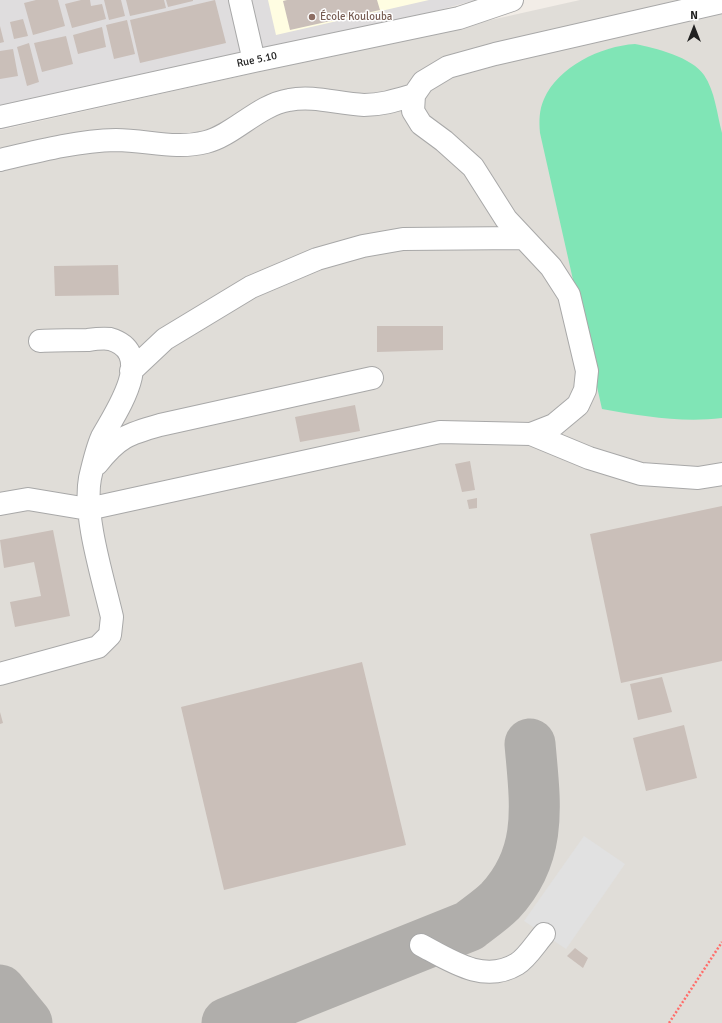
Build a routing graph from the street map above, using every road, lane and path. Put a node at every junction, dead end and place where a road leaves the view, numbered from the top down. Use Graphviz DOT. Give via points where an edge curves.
graph roads {
  1 [pos="240,0"];
  2 [pos="512,0"];
  3 [pos="722,2"];
  4 [pos="254,61"];
  5 [pos="414,95"];
  6 [pos="0,117"];
  7 [pos="0,160"];
  8 [pos="523,238"];
  9 [pos="40,341"];
  10 [pos="131,371"];
  11 [pos="372,378"];
  12 [pos="554,425"];
  13 [pos="531,434"];
  14 [pos="561,446"];
  15 [pos="93,468"];
  16 [pos="722,474"];
  17 [pos="0,504"];
  18 [pos="88,509"];
  19 [pos="0,674"];
  20 [pos="544,934"];
  21 [pos="722,942"];
  22 [pos="421,945"];
  23 [pos="669,1023"];
  1 -- 4 [label="street"];
  2 -- 4 [label="street, Rue 5.10" via="460,18"];
  3 -- 5 [label="street" via="448,67 423,82"];
  4 -- 6 [label="street, Rue 5.10"];
  5 -- 7 [label="street" via="382,104 363,105 306,98 287,100 265,108 208,142 187,146 118,140 96,141 73,143"];
  5 -- 8 [label="street" via="413,111 421,124 473,166 506,219"];
  8 -- 10 [label="street" via="403,239 363,246 317,259 251,287 165,339"];
  8 -- 12 [label="street" via="551,266 569,295 587,371 585,390 578,405"];
  9 -- 10 [label="street" via="108,339 120,344 127,352 131,360"];
  10 -- 15 [label="street" via="129,386 102,438"];
  11 -- 15 [label="street" via="160,425 130,434 109,448"];
  12 -- 13 [label="street"];
  12 -- 14 [label="street"];
  13 -- 14 [label="street"];
  13 -- 18 [label="street" via="440,432"];
  14 -- 16 [label="street" via="589,458 641,474 698,478"];
  15 -- 18 [label="street"];
  17 -- 18 [label="street" via="28,499"];
  18 -- 19 [label="street" via="112,617 110,635 98,647"];
  20 -- 22 [label="street" via="518,964 503,971 471,970"];
  21 -- 23 [label="path"];
}
